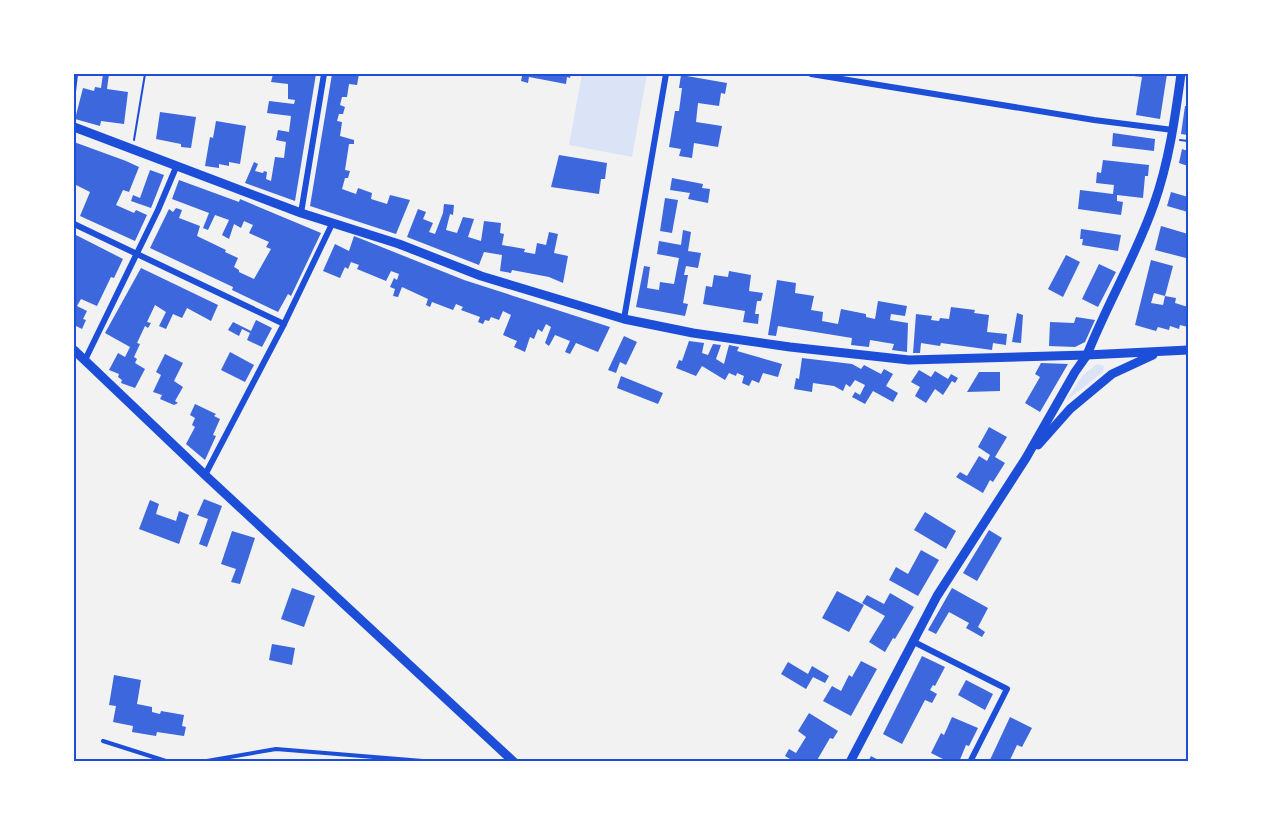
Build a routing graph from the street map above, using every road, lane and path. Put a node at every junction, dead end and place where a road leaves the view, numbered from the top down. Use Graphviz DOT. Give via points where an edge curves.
graph roads {
  1 [pos="76,74"];
  2 [pos="145,74"];
  3 [pos="324,74"];
  4 [pos="666,74"];
  5 [pos="811,74"];
  6 [pos="1181,74"];
  7 [pos="74,92"];
  8 [pos="74,128"];
  9 [pos="1173,130"];
  10 [pos="131,148"];
  11 [pos="177,165"];
  12 [pos="301,213"];
  13 [pos="74,224"];
  14 [pos="332,224"];
  15 [pos="137,254"];
  16 [pos="624,319"];
  17 [pos="284,324"];
  18 [pos="74,350"];
  19 [pos="1188,350"];
  20 [pos="1158,352"];
  21 [pos="1087,355"];
  22 [pos="1108,355"];
  23 [pos="85,360"];
  24 [pos="1112,374"];
  25 [pos="1026,458"];
  26 [pos="205,475"];
  27 [pos="912,641"];
  28 [pos="103,741"];
  29 [pos="508,760"];
  30 [pos="169,762"];
  31 [pos="201,762"];
  32 [pos="435,762"];
  33 [pos="850,762"];
  34 [pos="970,762"];
  1 -- 7 [label="lane"];
  2 -- 10 [label="path"];
  3 -- 12 [label="street"];
  4 -- 16 [label="street"];
  5 -- 9 [label="street"];
  6 -- 9 [label="street"];
  8 -- 10 [label="street"];
  9 -- 21 [label="street" via="1155,203"];
  10 -- 11 [label="street"];
  11 -- 12 [label="street"];
  11 -- 15 [label="street"];
  12 -- 14 [label="street"];
  13 -- 15 [label="street"];
  14 -- 16 [label="street" via="399,244 481,276"];
  14 -- 17 [label="street"];
  15 -- 17 [label="street"];
  15 -- 23 [label="street"];
  16 -- 21 [label="street" via="779,346 909,360"];
  17 -- 26 [label="street"];
  18 -- 23 [label="street"];
  19 -- 20 [label="street"];
  20 -- 22 [label="street"];
  20 -- 24 [label="street"];
  21 -- 22 [label="street"];
  21 -- 25 [label="street"];
  22 -- 24 [label="street" via="1113,363"];
  23 -- 26 [label="street"];
  24 -- 25 [label="street" via="1070,410"];
  25 -- 27 [label="street" via="964,551"];
  26 -- 29 [label="street"];
  27 -- 33 [label="street"];
  27 -- 34 [label="street" via="1007,689"];
  28 -- 30 [label="lane"];
  31 -- 32 [label="lane" via="276,749"];
}
